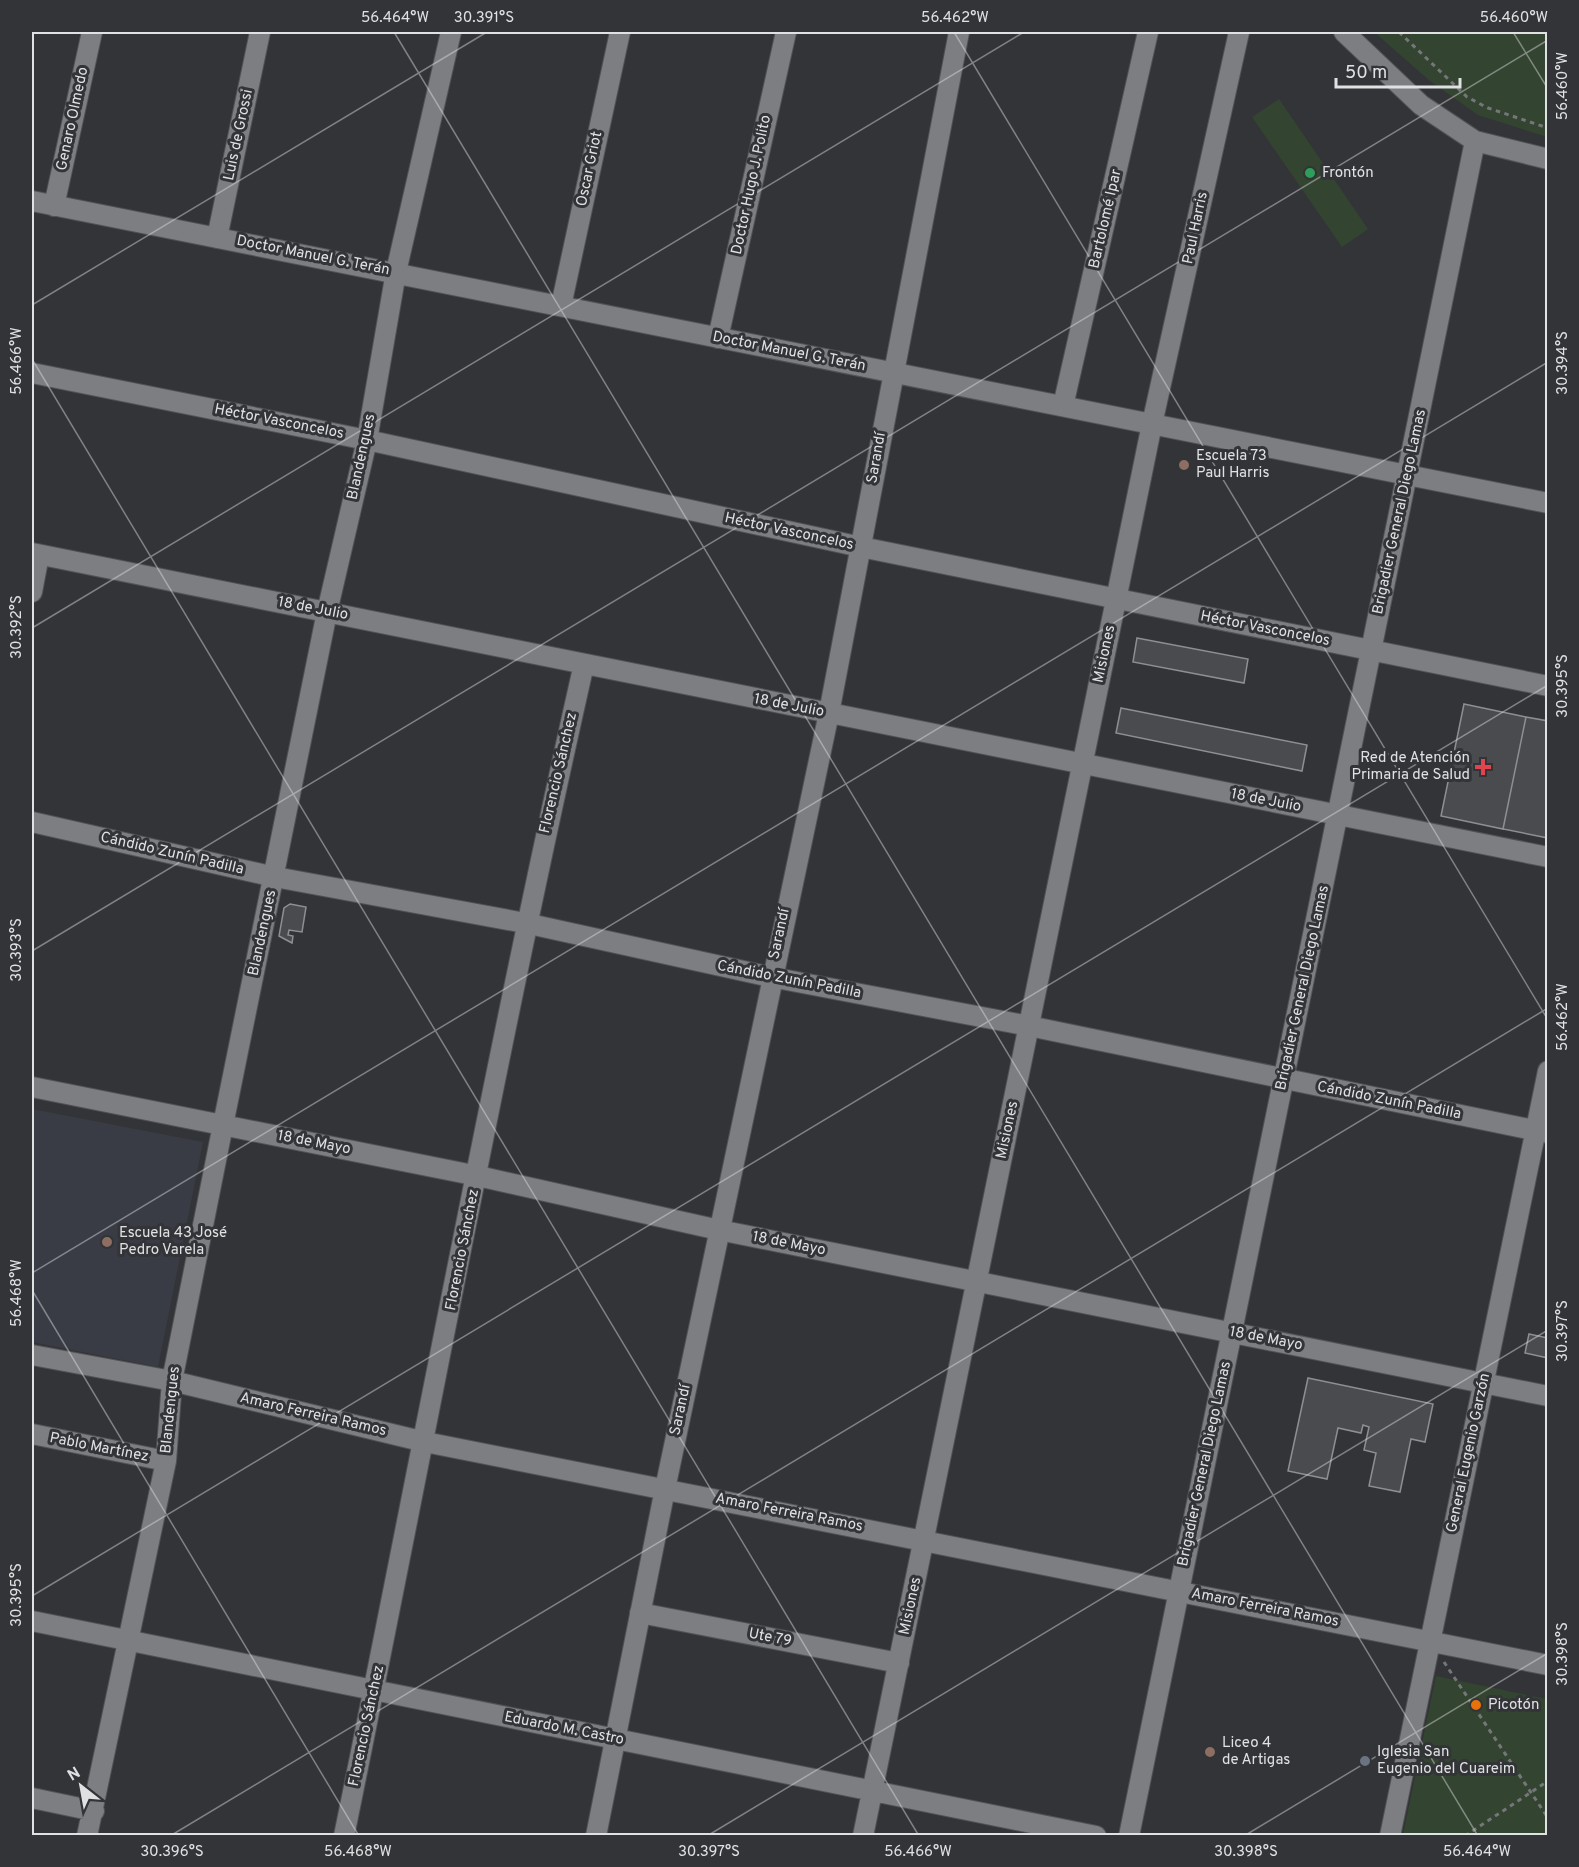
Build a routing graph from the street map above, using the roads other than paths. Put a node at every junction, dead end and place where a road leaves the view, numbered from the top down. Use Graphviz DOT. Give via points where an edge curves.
graph roads {
  1 [pos="92,32"];
  2 [pos="260,32"];
  3 [pos="451,32"];
  4 [pos="620,32"];
  5 [pos="786,32"];
  6 [pos="959,32"];
  7 [pos="1148,32"];
  8 [pos="1239,32"];
  9 [pos="1344,32"];
  10 [pos="1475,141"];
  11 [pos="1548,159"];
  12 [pos="32,201"];
  13 [pos="54,206"];
  14 [pos="217,238"];
  15 [pos="396,272"];
  16 [pos="561,306"];
  17 [pos="718,338"];
  18 [pos="892,372"];
  19 [pos="32,373"];
  20 [pos="1063,406"];
  21 [pos="1152,424"];
  22 [pos="367,440"];
  23 [pos="1407,475"];
  24 [pos="1548,503"];
  25 [pos="861,547"];
  26 [pos="35,554"];
  27 [pos="32,592"];
  28 [pos="1116,599"];
  29 [pos="327,612"];
  30 [pos="1372,651"];
  31 [pos="584,664"];
  32 [pos="1548,686"];
  33 [pos="829,713"];
  34 [pos="1083,764"];
  35 [pos="1338,815"];
  36 [pos="32,822"];
  37 [pos="1548,857"];
  38 [pos="275,877"];
  39 [pos="525,923"];
  40 [pos="771,977"];
  41 [pos="1029,1026"];
  42 [pos="1548,1071"];
  43 [pos="1284,1080"];
  44 [pos="32,1087"];
  45 [pos="223,1125"];
  46 [pos="1541,1132"];
  47 [pos="478,1176"];
  48 [pos="719,1230"];
  49 [pos="977,1281"];
  50 [pos="1232,1333"];
  51 [pos="32,1355"];
  52 [pos="172,1382"];
  53 [pos="1484,1383"];
  54 [pos="1548,1396"];
  55 [pos="32,1434"];
  56 [pos="425,1442"];
  57 [pos="166,1461"];
  58 [pos="664,1489"];
  59 [pos="925,1540"];
  60 [pos="1179,1591"];
  61 [pos="640,1613"];
  62 [pos="32,1621"];
  63 [pos="1430,1641"];
  64 [pos="130,1642"];
  65 [pos="899,1663"];
  66 [pos="1548,1665"];
  67 [pos="374,1691"];
  68 [pos="616,1739"];
  69 [pos="873,1790"];
  70 [pos="32,1798"];
  71 [pos="94,1811"];
  72 [pos="87,1836"];
  73 [pos="344,1836"];
  74 [pos="596,1836"];
  75 [pos="863,1836"];
  76 [pos="1096,1836"];
  77 [pos="1129,1836"];
  78 [pos="1390,1836"];
  1 -- 13 [label="street, Genaro Olmedo"];
  2 -- 14 [label="street, Luis de Grossi"];
  3 -- 15 [label="street, Blandengues"];
  4 -- 16 [label="street, Oscar Griot"];
  5 -- 17 [label="street, Doctor Hugo J. Polito"];
  6 -- 18 [label="street, Sarandí"];
  7 -- 20 [label="street, Bartolomé Ipar"];
  8 -- 21 [label="street, Paul Harris"];
  9 -- 10 [label="street" via="1421,105"];
  10 -- 11 [label="street"];
  10 -- 23 [label="street, Brigadier General Diego Lamas"];
  12 -- 13 [label="street, Doctor Manuel G. Terán"];
  13 -- 14 [label="street, Doctor Manuel G. Terán"];
  14 -- 15 [label="street, Doctor Manuel G. Terán"];
  15 -- 16 [label="street, Doctor Manuel G. Terán"];
  15 -- 22 [label="street, Blandengues"];
  16 -- 17 [label="street, Doctor Manuel G. Terán"];
  17 -- 18 [label="street, Doctor Manuel G. Terán"];
  18 -- 20 [label="street, Doctor Manuel G. Terán"];
  18 -- 25 [label="street, Sarandí"];
  19 -- 22 [label="street, Héctor Vasconcelos"];
  20 -- 21 [label="street, Doctor Manuel G. Terán"];
  21 -- 23 [label="street, Doctor Manuel G. Terán"];
  21 -- 28 [label="street, Misiones"];
  22 -- 25 [label="street, Héctor Vasconcelos"];
  22 -- 29 [label="street, Blandengues"];
  23 -- 24 [label="street, Doctor Manuel G. Terán"];
  23 -- 30 [label="street, Brigadier General Diego Lamas"];
  25 -- 28 [label="street, Héctor Vasconcelos"];
  25 -- 33 [label="street, Sarandí"];
  26 -- 27 [label="street"];
  26 -- 29 [label="street, 18 de Julio"];
  28 -- 30 [label="street, Héctor Vasconcelos"];
  28 -- 34 [label="street, Misiones"];
  29 -- 31 [label="street, 18 de Julio"];
  29 -- 38 [label="street, Blandengues"];
  30 -- 32 [label="street, Héctor Vasconcelos"];
  30 -- 35 [label="street, Brigadier General Diego Lamas"];
  31 -- 33 [label="street, 18 de Julio"];
  31 -- 39 [label="street, Florencio Sánchez"];
  33 -- 34 [label="street, 18 de Julio"];
  33 -- 40 [label="street, Sarandí"];
  34 -- 35 [label="street, 18 de Julio"];
  34 -- 41 [label="street, Misiones"];
  35 -- 37 [label="street, 18 de Julio"];
  35 -- 43 [label="street, Brigadier General Diego Lamas"];
  36 -- 38 [label="street, Cándido Zunín Padilla"];
  38 -- 39 [label="street, Cándido Zunín Padilla"];
  38 -- 45 [label="street, Blandengues"];
  39 -- 40 [label="street, Cándido Zunín Padilla"];
  39 -- 47 [label="street, Florencio Sánchez"];
  40 -- 41 [label="street, Cándido Zunín Padilla"];
  40 -- 48 [label="street, Sarandí"];
  41 -- 43 [label="street, Cándido Zunín Padilla"];
  41 -- 49 [label="street, Misiones"];
  42 -- 46 [label="street, General Eugenio Garzón"];
  43 -- 46 [label="street, Cándido Zunín Padilla"];
  43 -- 50 [label="street, Brigadier General Diego Lamas"];
  44 -- 45 [label="street, 18 de Mayo"];
  45 -- 47 [label="street, 18 de Mayo"];
  45 -- 52 [label="street, Blandengues"];
  46 -- 53 [label="street, General Eugenio Garzón"];
  47 -- 48 [label="street, 18 de Mayo"];
  47 -- 56 [label="street, Florencio Sánchez"];
  48 -- 49 [label="street, 18 de Mayo"];
  48 -- 58 [label="street, Sarandí"];
  49 -- 50 [label="street, 18 de Mayo"];
  49 -- 59 [label="street, Misiones"];
  50 -- 53 [label="street, 18 de Mayo"];
  50 -- 60 [label="street, Brigadier General Diego Lamas"];
  51 -- 52 [label="street, Amaro Ferreira Ramos"];
  52 -- 56 [label="street, Amaro Ferreira Ramos"];
  52 -- 57 [label="street, Blandengues"];
  53 -- 54 [label="street, 18 de Mayo"];
  53 -- 63 [label="street, General Eugenio Garzón"];
  55 -- 57 [label="street, Pablo Martínez"];
  56 -- 58 [label="street, Amaro Ferreira Ramos"];
  56 -- 67 [label="street, Florencio Sánchez"];
  57 -- 64 [label="street, Blandengues"];
  58 -- 59 [label="street, Amaro Ferreira Ramos"];
  58 -- 61 [label="street, Sarandí"];
  59 -- 60 [label="street, Amaro Ferreira Ramos"];
  59 -- 65 [label="street, Misiones"];
  60 -- 63 [label="street, Amaro Ferreira Ramos"];
  60 -- 77 [label="street, Brigadier General Diego Lamas"];
  61 -- 65 [label="street, Ute 79"];
  61 -- 68 [label="street, Sarandí"];
  62 -- 64 [label="street, Eduardo M. Castro"];
  63 -- 66 [label="street, Amaro Ferreira Ramos"];
  63 -- 78 [label="street, General Eugenio Garzón"];
  64 -- 67 [label="street, Eduardo M. Castro"];
  64 -- 71 [label="street, Blandengues"];
  65 -- 69 [label="street, Misiones"];
  67 -- 68 [label="street, Eduardo M. Castro"];
  67 -- 73 [label="street, Florencio Sánchez"];
  68 -- 69 [label="street, Eduardo M. Castro"];
  68 -- 74 [label="street, Sarandí"];
  69 -- 75 [label="street, Misiones"];
  69 -- 76 [label="street, Eduardo M. Castro"];
  70 -- 71 [label="street"];
  71 -- 72 [label="street, Blandengues"];
}
